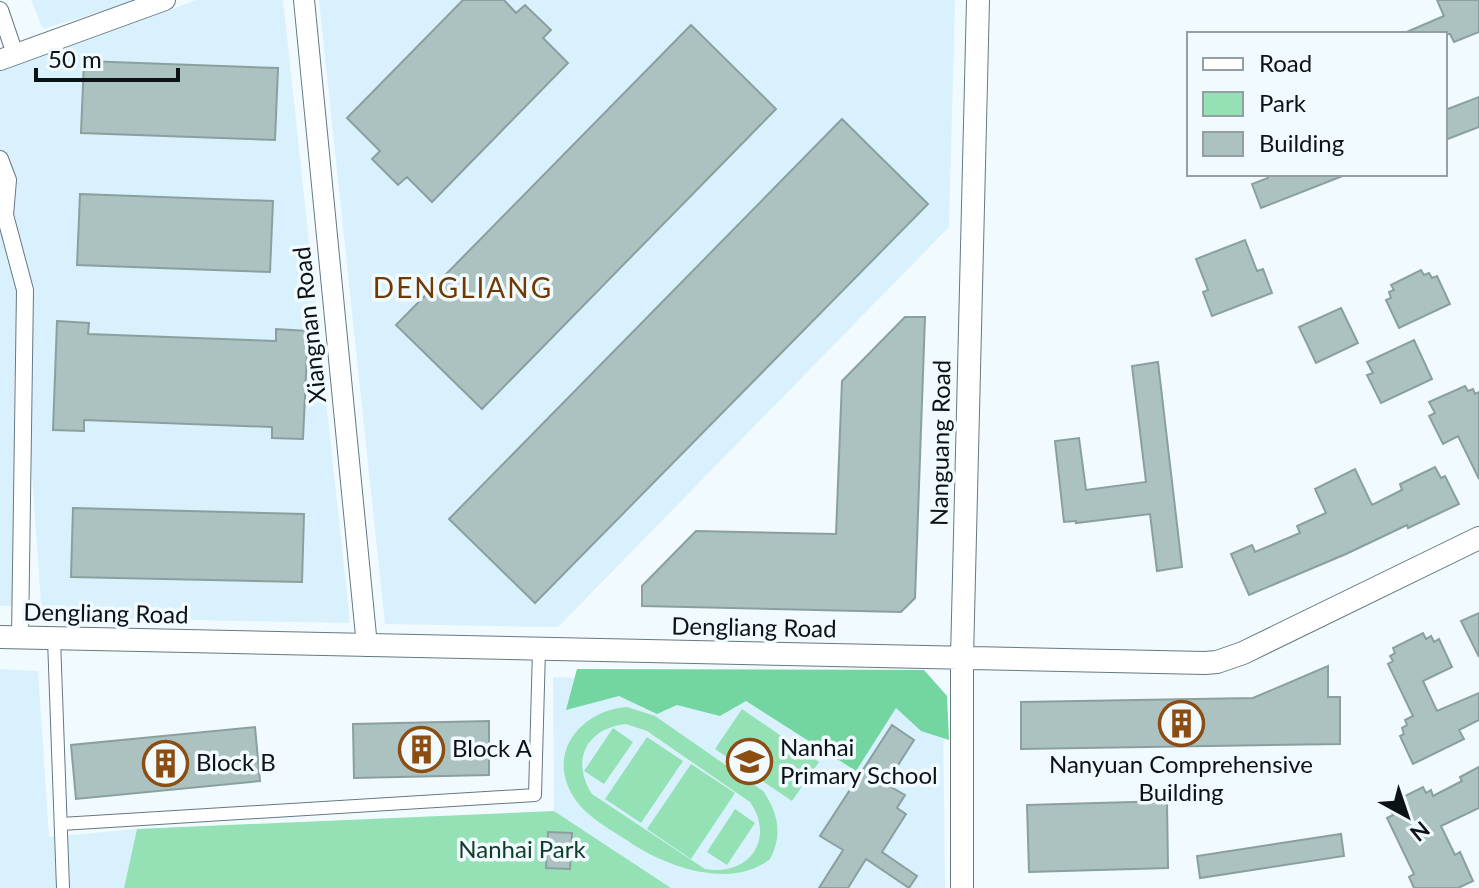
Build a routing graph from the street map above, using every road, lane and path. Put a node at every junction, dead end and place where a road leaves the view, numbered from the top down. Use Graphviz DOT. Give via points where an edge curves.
graph roads {
  1 [pos="165,0"];
  2 [pos="304,0"];
  3 [pos="978,0"];
  4 [pos="0,10"];
  5 [pos="8,57"];
  6 [pos="0,159"];
  7 [pos="1479,538"];
  8 [pos="10,638"];
  9 [pos="54,639"];
  10 [pos="367,646"];
  11 [pos="539,649"];
  12 [pos="962,658"];
  13 [pos="61,824"];
  14 [pos="63,888"];
  15 [pos="962,888"];
  1 -- 5 [label="street"];
  2 -- 10 [label="street, Xiangnan Road"];
  3 -- 12 [label="main road, Nanguang Road"];
  4 -- 5 [label="street"];
  6 -- 8 [label="street" via="8,180 5,215 25,290"];
  7 -- 12 [label="main road, Dengliang Road" via="1217,662"];
  8 -- 9 [label="main road, Dengliang Road"];
  9 -- 10 [label="main road, Dengliang Road"];
  9 -- 13 [label="street"];
  10 -- 11 [label="main road, Dengliang Road"];
  11 -- 12 [label="main road, Dengliang Road"];
  11 -- 13 [label="street" via="535,795"];
  12 -- 15 [label="main road, Nanguang Road"];
  13 -- 14 [label="street"];
}
